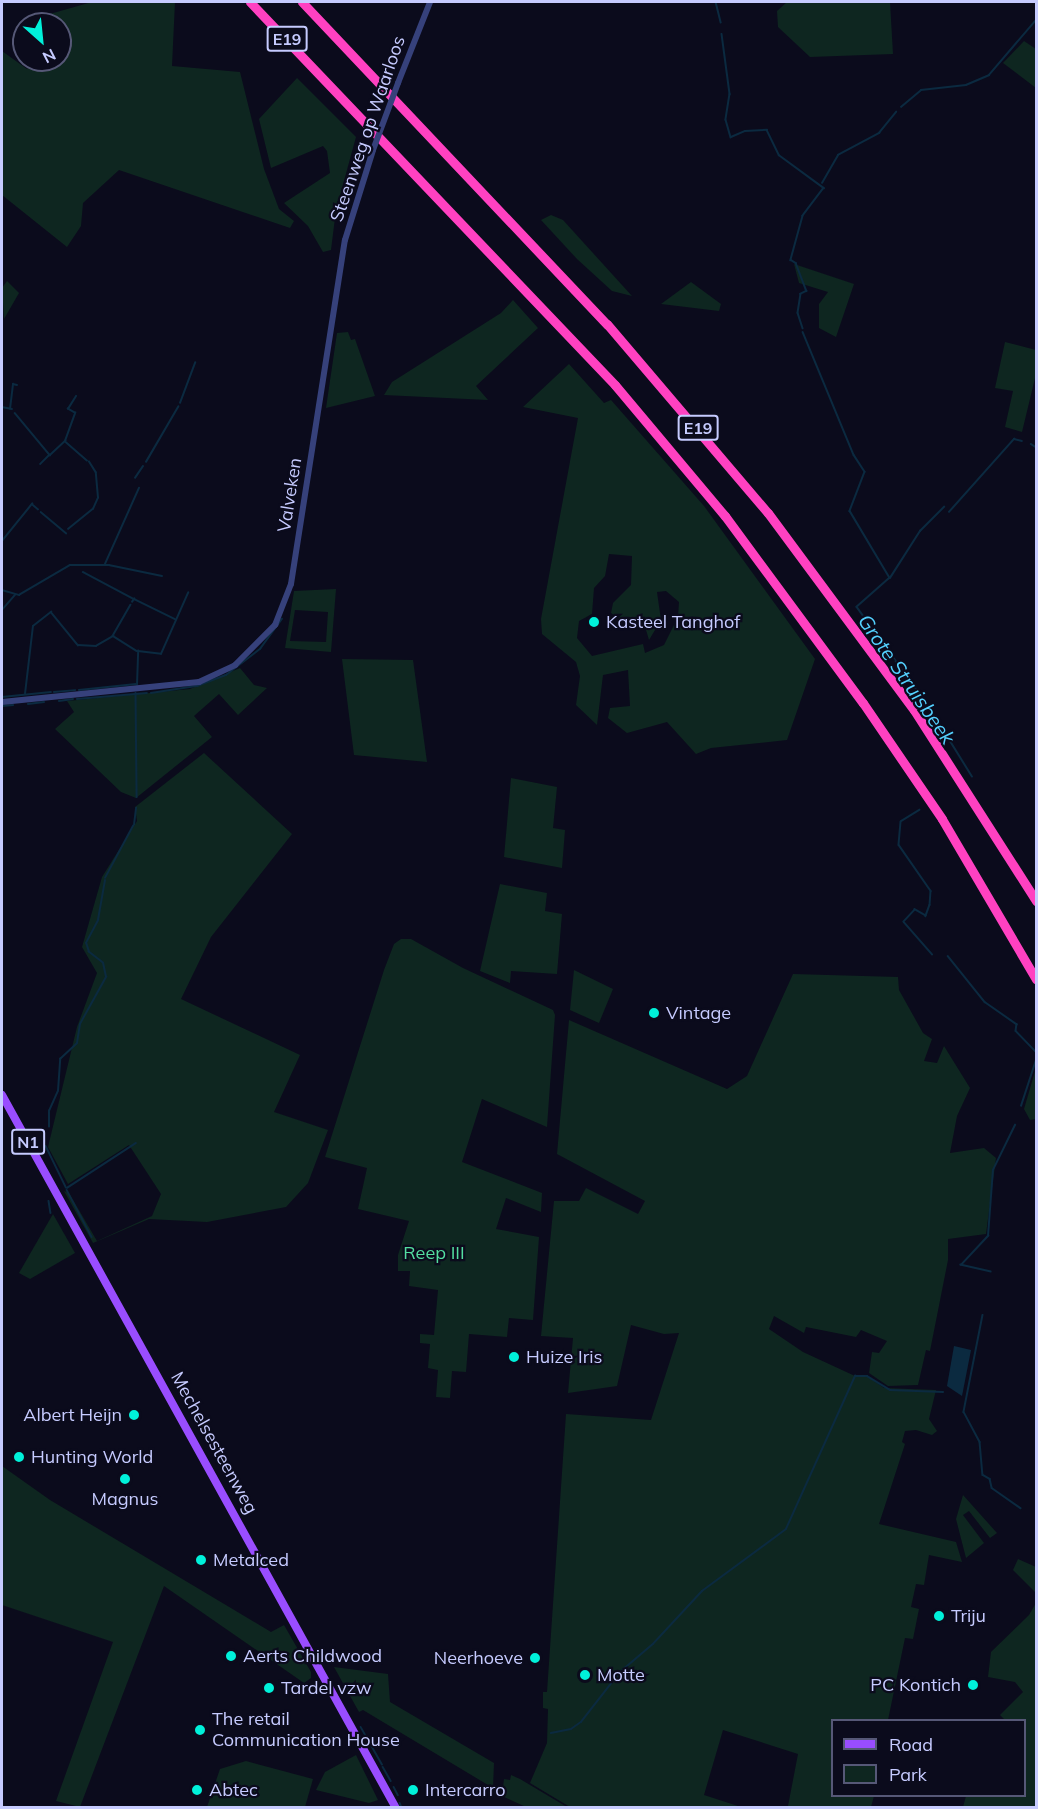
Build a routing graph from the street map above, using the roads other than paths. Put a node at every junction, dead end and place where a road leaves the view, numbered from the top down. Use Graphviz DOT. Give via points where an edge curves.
graph roads {
  1 [pos="250,2"];
  2 [pos="302,2"];
  3 [pos="430,2"];
  4 [pos="319,411"];
  5 [pos="2,702"];
  6 [pos="1036,901"];
  7 [pos="1036,979"];
  8 [pos="2,1095"];
  9 [pos="396,1808"];
  1 -- 7 [label="highway, E19" via="615,385 725,516 863,703 942,819"];
  2 -- 6 [label="highway, E19" via="607,324 768,513 914,710"];
  3 -- 4 [label="street, Steenweg op Waarloos, bridge" via="373,150 345,240"];
  4 -- 5 [label="street, Valveken" via="291,584 281,612 260,643 235,665 208,679 174,687"];
  8 -- 9 [label="main road, Mechelsesteenweg / N1"];
}
